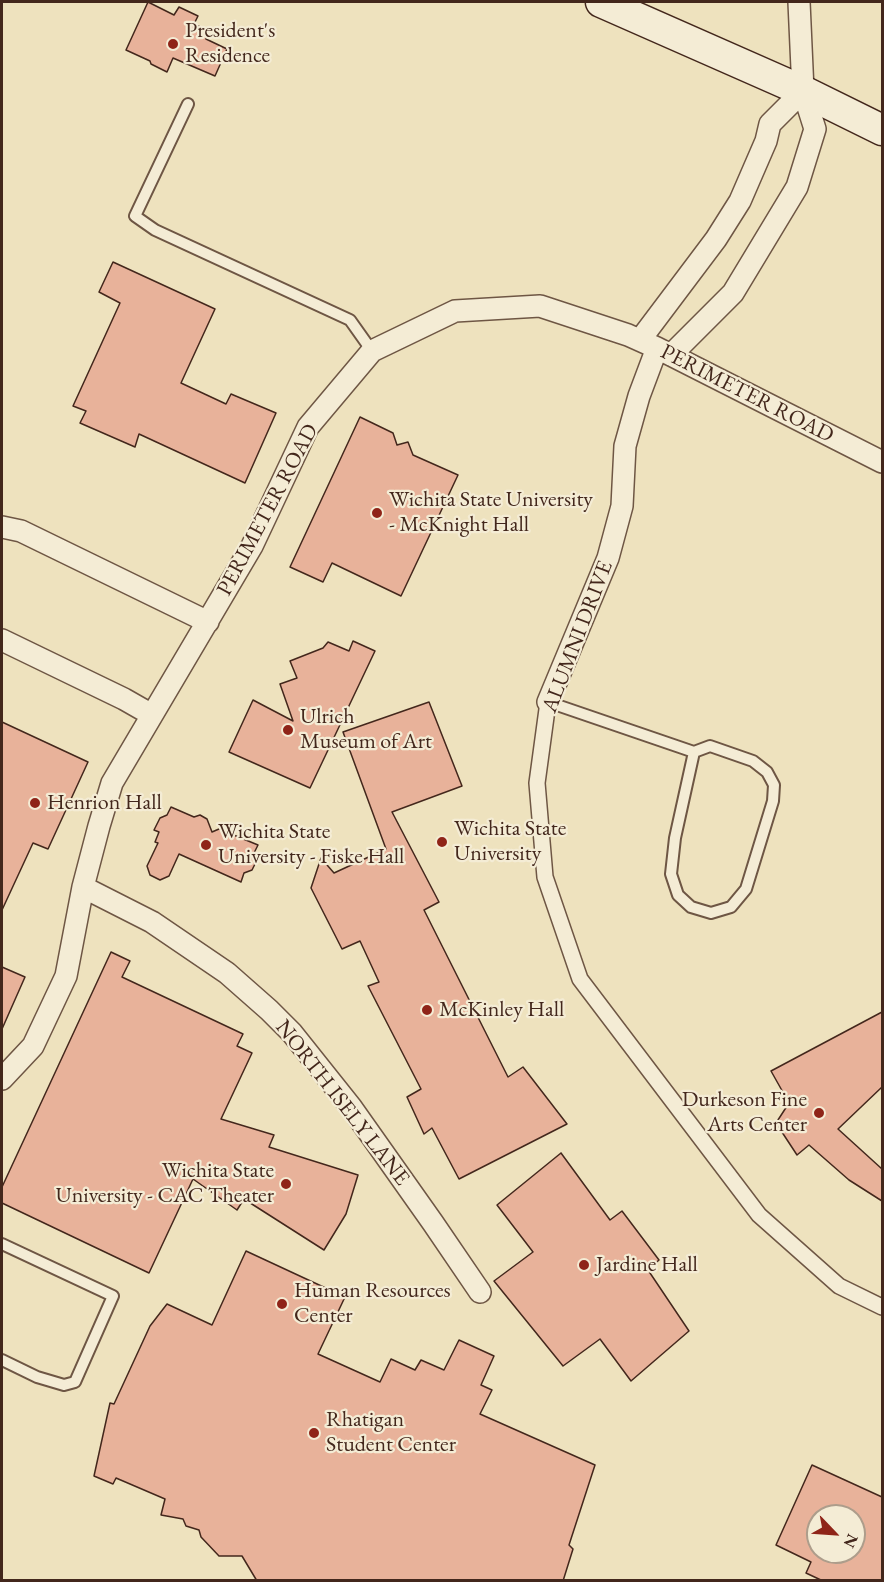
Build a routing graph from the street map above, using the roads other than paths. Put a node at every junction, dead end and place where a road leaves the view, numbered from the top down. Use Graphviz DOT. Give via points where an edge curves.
graph roads {
  1 [pos="601,2"];
  2 [pos="799,2"];
  3 [pos="804,91"];
  4 [pos="188,104"];
  5 [pos="882,111"];
  6 [pos="882,130"];
  7 [pos="656,348"];
  8 [pos="372,351"];
  9 [pos="882,462"];
  10 [pos="2,527"];
  11 [pos="208,622"];
  12 [pos="2,639"];
  13 [pos="548,702"];
  14 [pos="152,715"];
  15 [pos="694,752"];
  16 [pos="83,887"];
  17 [pos="2,1079"];
  18 [pos="2,1244"];
  19 [pos="480,1292"];
  20 [pos="882,1307"];
  21 [pos="2,1360"];
  1 -- 3 [label="main road"];
  2 -- 3 [label="street"];
  3 -- 5 [label="main road"];
  3 -- 6 [label="main road"];
  3 -- 7 [label="street, ALUMNI DRIVE" via="770,124 740,201"];
  3 -- 7 [label="street, ALUMNI DRIVE" via="814,129 797,187 733,292"];
  4 -- 8 [label="lane" via="135,216 155,230 350,320"];
  7 -- 8 [label="street, PERIMETER ROAD" via="540,306 455,311"];
  7 -- 9 [label="street, PERIMETER ROAD"];
  7 -- 13 [label="street, ALUMNI DRIVE" via="626,446 622,506 608,558"];
  8 -- 11 [label="street, PERIMETER ROAD" via="308,427 252,546"];
  10 -- 11 [label="street" via="21,531"];
  11 -- 14 [label="street, PERIMETER ROAD"];
  12 -- 14 [label="street"];
  13 -- 15 [label="lane"];
  13 -- 20 [label="street, ALUMNI DRIVE" via="537,783 545,877 580,979 759,1215 839,1286"];
  14 -- 16 [label="street, PERIMETER ROAD" via="112,783"];
  15 -- 15 [label="lane" via="671,874 678,895 691,907 711,913 731,908 746,889 773,801 774,785 753,761 710,746"];
  16 -- 17 [label="street, PERIMETER ROAD" via="66,976 33,1046"];
  16 -- 19 [label="street, NORTH ISELY LANE" via="152,922 227,973 292,1033 351,1107"];
  18 -- 21 [label="lane" via="113,1296 75,1382 64,1385 37,1377"];
}
